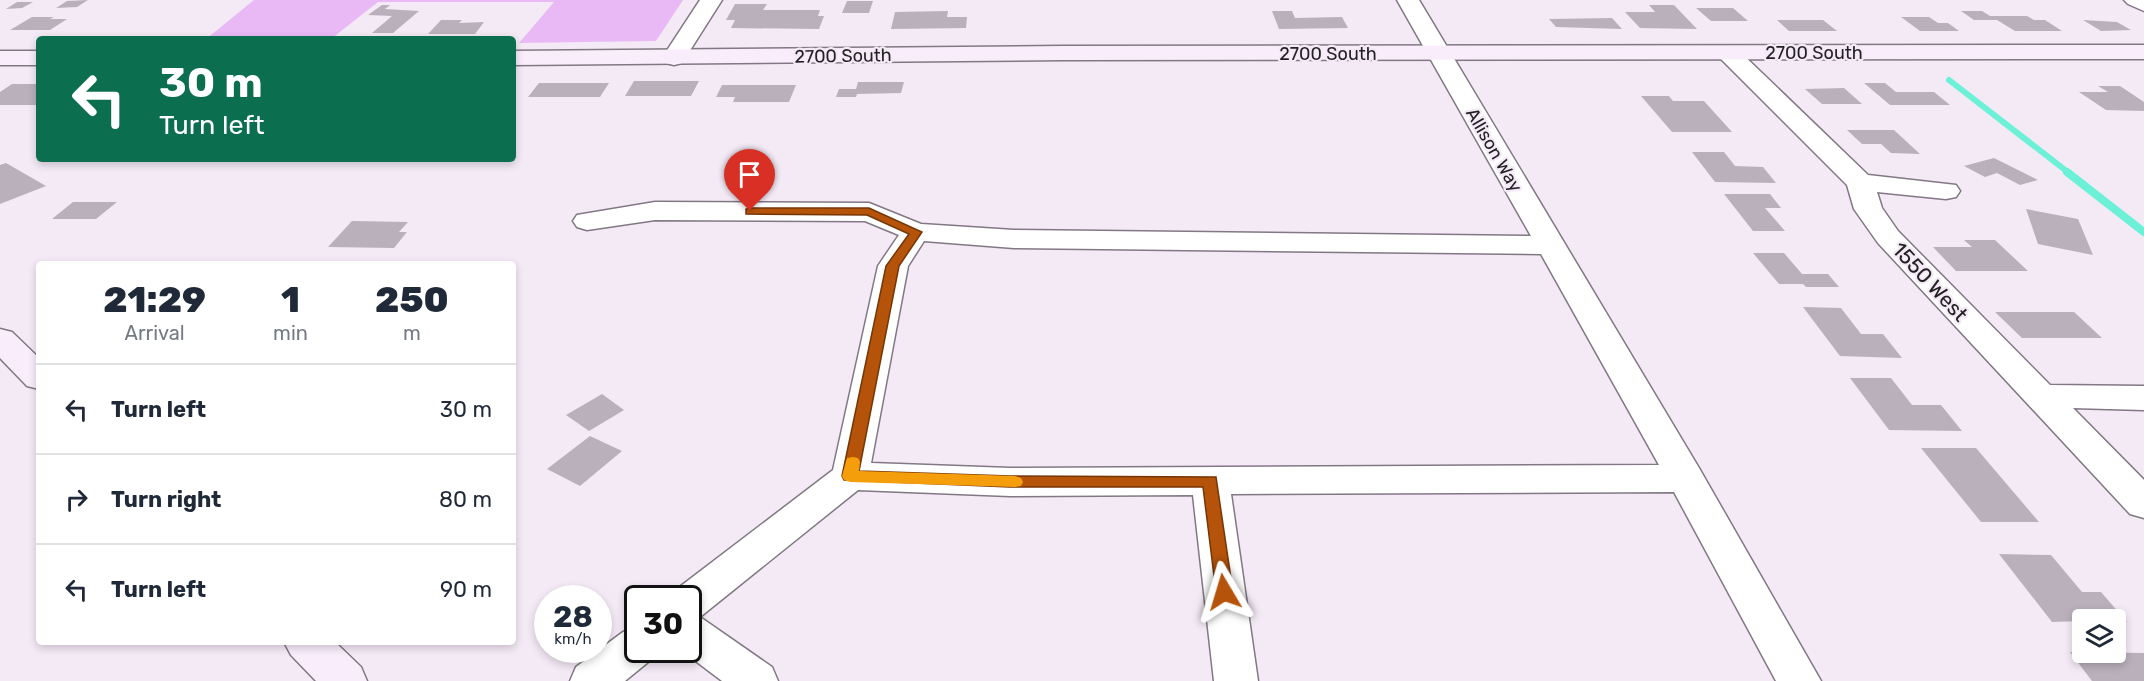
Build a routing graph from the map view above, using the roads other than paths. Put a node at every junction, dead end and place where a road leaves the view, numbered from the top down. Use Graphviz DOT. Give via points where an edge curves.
graph roads {
  1 [pos="711,0"];
  2 [pos="1408,0"];
  3 [pos="2134,0"];
  4 [pos="2144,5"];
  5 [pos="2144,52"];
  6 [pos="1439,54"];
  7 [pos="1729,54"];
  8 [pos="0,58"];
  9 [pos="36,58"];
  10 [pos="516,58"];
  11 [pos="674,58"];
  12 [pos="1860,182"];
  13 [pos="1946,191"];
  14 [pos="587,221"];
  15 [pos="916,232"];
  16 [pos="1550,245"];
  17 [pos="0,339"];
  18 [pos="36,375"];
  19 [pos="2038,396"];
  20 [pos="2144,398"];
  21 [pos="850,476"];
  22 [pos="1686,478"];
  23 [pos="1210,481"];
  24 [pos="2144,504"];
  25 [pos="702,593"];
  26 [pos="702,641"];
  27 [pos="309,645"];
  28 [pos="624,656"];
  29 [pos="345,681"];
  30 [pos="592,681"];
  31 [pos="756,681"];
  32 [pos="1236,681"];
  33 [pos="1799,681"];
  1 -- 11 [label="street"];
  2 -- 6 [label="street, Allison Way"];
  3 -- 4 [label="street"];
  5 -- 7 [label="main road, 2700 South"];
  6 -- 7 [label="main road, 2700 South"];
  6 -- 11 [label="main road, 2700 South"];
  6 -- 16 [label="street, Allison Way"];
  7 -- 12 [label="street, 1550 West"];
  8 -- 9 [label="main road"];
  10 -- 11 [label="main road, 2700 South"];
  12 -- 13 [label="street"];
  12 -- 19 [label="street, 1550 West" via="1868,209 1888,237"];
  14 -- 15 [label="street" via="655,211 869,212"];
  15 -- 16 [label="street" via="1014,239"];
  15 -- 21 [label="street" via="893,266"];
  16 -- 22 [label="street, Allison Way"];
  17 -- 18 [label="main road"];
  19 -- 20 [label="street"];
  19 -- 24 [label="street, 1550 West"];
  21 -- 23 [label="street" via="1010,482"];
  21 -- 25 [label="street"];
  22 -- 23 [label="street"];
  22 -- 33 [label="street, Allison Way"];
  23 -- 32 [label="street"];
  26 -- 31 [label="street"];
  27 -- 29 [label="main road"];
  28 -- 30 [label="street"];
}
